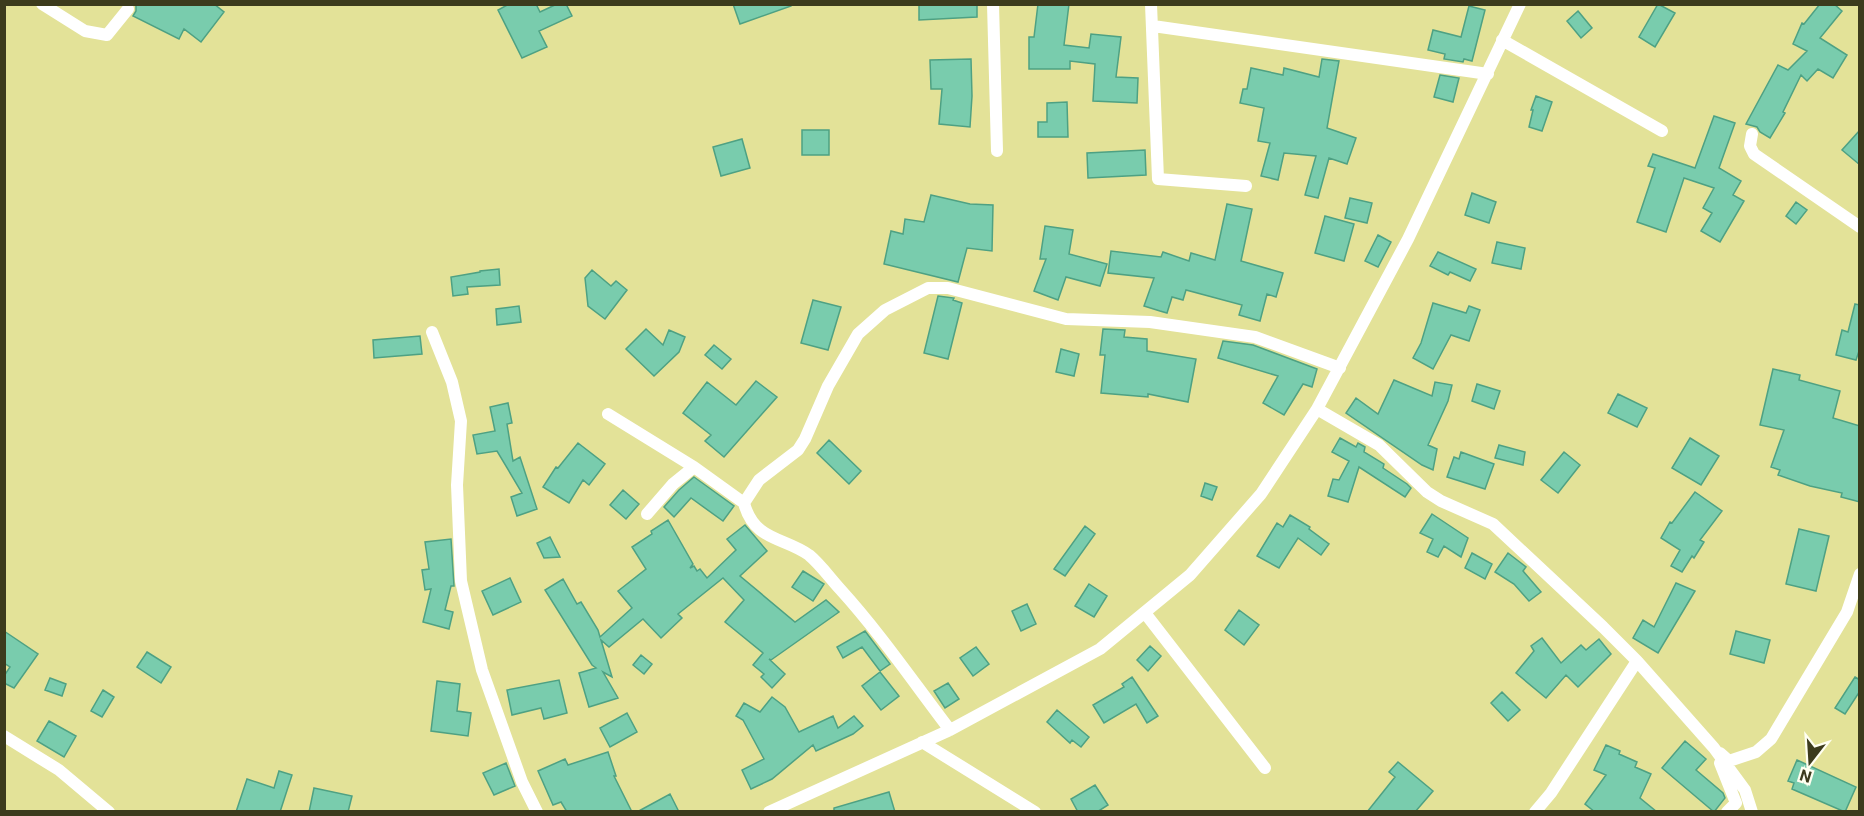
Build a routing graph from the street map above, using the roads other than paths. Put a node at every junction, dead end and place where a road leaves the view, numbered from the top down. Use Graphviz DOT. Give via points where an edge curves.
graph roads {
  1 [pos="42,4"];
  2 [pos="993,4"];
  3 [pos="1151,4"];
  4 [pos="1520,5"];
  5 [pos="128,9"];
  6 [pos="1153,26"];
  7 [pos="1502,40"];
  8 [pos="1488,74"];
  9 [pos="1662,131"];
  10 [pos="1752,134"];
  11 [pos="997,151"];
  12 [pos="1246,186"];
  13 [pos="1860,227"];
  14 [pos="432,332"];
  15 [pos="1340,368"];
  16 [pos="1317,409"];
  17 [pos="608,414"];
  18 [pos="694,467"];
  19 [pos="744,503"];
  20 [pos="646,514"];
  21 [pos="1860,574"];
  22 [pos="1145,613"];
  23 [pos="1637,661"];
  24 [pos="950,730"];
  25 [pos="4,736"];
  26 [pos="922,742"];
  27 [pos="1714,748"];
  28 [pos="1265,768"];
  29 [pos="109,812"];
  30 [pos="537,812"];
  31 [pos="769,812"];
  32 [pos="1035,812"];
  33 [pos="1535,812"];
  34 [pos="1727,812"];
  35 [pos="1752,812"];
  1 -- 5 [label="street" via="84,31 107,35"];
  2 -- 11 [label="street"];
  3 -- 6 [label="street"];
  4 -- 7 [label="street"];
  6 -- 8 [label="street"];
  6 -- 12 [label="street" via="1158,179"];
  7 -- 8 [label="street"];
  7 -- 9 [label="street"];
  8 -- 15 [label="street"];
  10 -- 13 [label="street" via="1750,146 1754,154"];
  14 -- 30 [label="street" via="452,382 461,421 457,485 461,581 482,670 522,782"];
  15 -- 16 [label="street"];
  15 -- 19 [label="street" via="1255,337 1150,322 1066,319 948,288 928,288 885,310 858,334 798,450 759,480"];
  16 -- 22 [label="street" via="1261,494 1190,575"];
  16 -- 23 [label="street" via="1379,444 1427,492 1493,524"];
  17 -- 18 [label="street"];
  18 -- 19 [label="street"];
  18 -- 20 [label="street"];
  19 -- 24 [label="street" via="755,525 774,539 809,555"];
  21 -- 27 [label="street" via="1847,612 1771,739 1756,752 1729,761"];
  22 -- 24 [label="street" via="1100,649"];
  22 -- 28 [label="street"];
  23 -- 27 [label="street"];
  23 -- 33 [label="street"];
  24 -- 26 [label="street"];
  25 -- 29 [label="street" via="59,770"];
  26 -- 31 [label="street"];
  26 -- 32 [label="street"];
  27 -- 34 [label="street" via="1736,803"];
  27 -- 35 [label="street" via="1745,790"];
}
